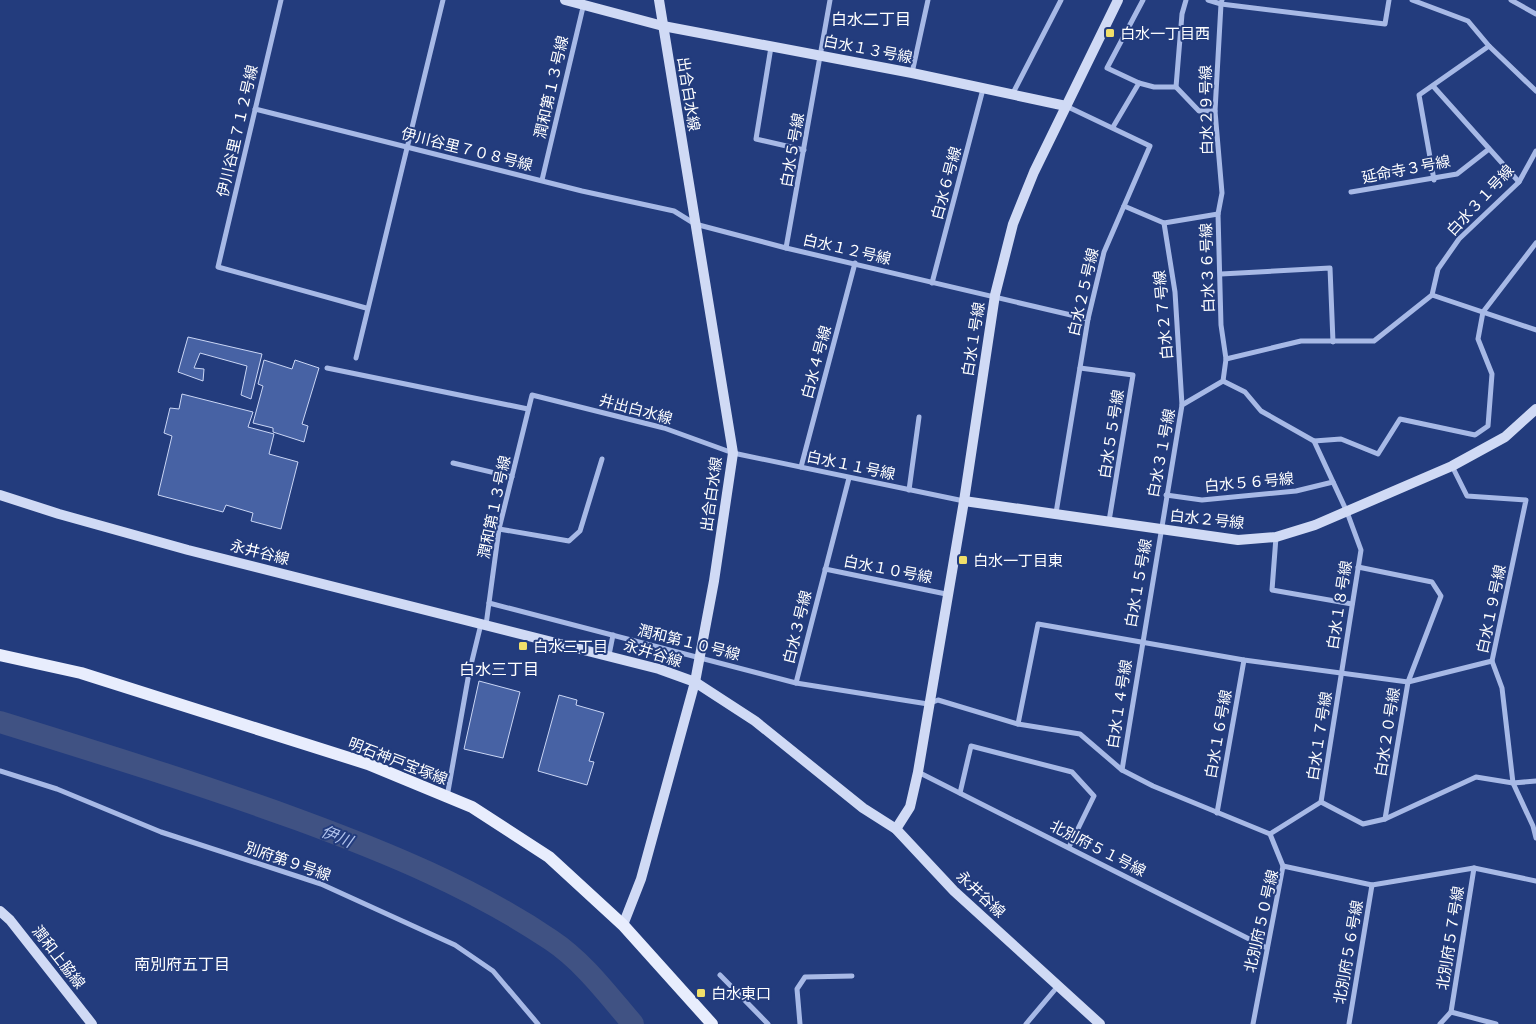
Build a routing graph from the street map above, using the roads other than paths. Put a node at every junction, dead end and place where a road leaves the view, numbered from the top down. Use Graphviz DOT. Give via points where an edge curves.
graph roads {
  1 [pos="281,0"];
  2 [pos="443,0"];
  3 [pos="565,0"];
  4 [pos="659,0"];
  5 [pos="830,0"];
  6 [pos="928,0"];
  7 [pos="1061,0"];
  8 [pos="1118,0"];
  9 [pos="1143,0"];
  10 [pos="1186,0"];
  11 [pos="1208,0"];
  12 [pos="1389,0"];
  13 [pos="1412,0"];
  14 [pos="1511,0"];
  15 [pos="584,2"];
  16 [pos="1222,2"];
  17 [pos="1536,14"];
  18 [pos="663,26"];
  19 [pos="771,46"];
  20 [pos="1489,46"];
  21 [pos="822,55"];
  22 [pos="912,73"];
  23 [pos="1139,83"];
  24 [pos="1434,86"];
  25 [pos="1176,87"];
  26 [pos="984,89"];
  27 [pos="1536,91"];
  28 [pos="1012,95"];
  29 [pos="1066,106"];
  30 [pos="255,109"];
  31 [pos="1215,111"];
  32 [pos="1113,127"];
  33 [pos="406,147"];
  34 [pos="1489,149"];
  35 [pos="804,150"];
  36 [pos="1536,151"];
  37 [pos="1534,160"];
  38 [pos="542,180"];
  39 [pos="1434,180"];
  40 [pos="1519,182"];
  41 [pos="1350,192"];
  42 [pos="1124,206"];
  43 [pos="1218,214"];
  44 [pos="1164,223"];
  45 [pos="695,224"];
  46 [pos="1536,243"];
  47 [pos="786,248"];
  48 [pos="855,263"];
  49 [pos="1221,274"];
  50 [pos="932,283"];
  51 [pos="1432,295"];
  52 [pos="995,296"];
  53 [pos="366,308"];
  54 [pos="1483,312"];
  55 [pos="1088,319"];
  56 [pos="1536,330"];
  57 [pos="1334,342"];
  58 [pos="356,358"];
  59 [pos="1226,359"];
  60 [pos="327,368"];
  61 [pos="1080,368"];
  62 [pos="1223,381"];
  63 [pos="532,395"];
  64 [pos="1182,405"];
  65 [pos="1536,409"];
  66 [pos="528,410"];
  67 [pos="919,417"];
  68 [pos="1314,441"];
  69 [pos="733,454"];
  70 [pos="602,459"];
  71 [pos="453,463"];
  72 [pos="1452,466"];
  73 [pos="801,467"];
  74 [pos="512,477"];
  75 [pos="849,478"];
  76 [pos="1333,482"];
  77 [pos="909,490"];
  78 [pos="0,495"];
  79 [pos="1166,495"];
  80 [pos="964,500"];
  81 [pos="1347,512"];
  82 [pos="1056,513"];
  83 [pos="1110,521"];
  84 [pos="499,529"];
  85 [pos="1160,529"];
  86 [pos="1276,537"];
  87 [pos="1358,567"];
  88 [pos="825,569"];
  89 [pos="946,594"];
  90 [pos="489,603"];
  91 [pos="1352,604"];
  92 [pos="484,624"];
  93 [pos="613,635"];
  94 [pos="1141,642"];
  95 [pos="0,655"];
  96 [pos="608,655"];
  97 [pos="700,657"];
  98 [pos="1244,660"];
  99 [pos="1492,661"];
  100 [pos="1341,674"];
  101 [pos="695,682"];
  102 [pos="1408,682"];
  103 [pos="796,683"];
  104 [pos="928,704"];
  105 [pos="1018,724"];
  106 [pos="1122,770"];
  107 [pos="0,771"];
  108 [pos="918,772"];
  109 [pos="1536,781"];
  110 [pos="1513,783"];
  111 [pos="960,793"];
  112 [pos="447,797"];
  113 [pos="1321,802"];
  114 [pos="1218,813"];
  115 [pos="1385,819"];
  116 [pos="896,829"];
  117 [pos="1270,834"];
  118 [pos="1536,838"];
  119 [pos="1069,847"];
  120 [pos="1283,866"];
  121 [pos="1474,868"];
  122 [pos="1536,882"];
  123 [pos="1372,885"];
  124 [pos="0,911"];
  125 [pos="623,925"];
  126 [pos="1267,948"];
  127 [pos="720,975"];
  128 [pos="852,976"];
  129 [pos="1058,986"];
  130 [pos="1451,1012"];
  131 [pos="92,1024"];
  132 [pos="538,1024"];
  133 [pos="712,1024"];
  134 [pos="768,1024"];
  135 [pos="800,1024"];
  136 [pos="1026,1024"];
  137 [pos="1100,1024"];
  138 [pos="1253,1024"];
  139 [pos="1349,1024"];
  140 [pos="1440,1024"];
  141 [pos="1496,1024"];
  1 -- 30 [label="street, 伊川谷里７１２号線"];
  2 -- 33 [label="street"];
  3 -- 15 [label="street, 白水１３号線"];
  4 -- 18 [label="street, 出合白水線"];
  5 -- 21 [label="street, 白水５号線"];
  6 -- 22 [label="street"];
  7 -- 28 [label="street"];
  8 -- 29 [label="street, 白水１号線"];
  9 -- 23 [label="street" via="1107,68"];
  10 -- 25 [label="street"];
  11 -- 16 [label="street"];
  12 -- 16 [label="street" via="1385,24"];
  13 -- 20 [label="street" via="1468,21"];
  14 -- 17 [label="street"];
  15 -- 18 [label="street, 白水１３号線"];
  15 -- 38 [label="street, 潤和第１３号線"];
  16 -- 31 [label="street, 白水２９号線"];
  18 -- 19 [label="street, 白水１３号線"];
  18 -- 45 [label="street, 出合白水線"];
  19 -- 21 [label="street, 白水１３号線"];
  19 -- 35 [label="street" via="756,139"];
  20 -- 24 [label="street"];
  20 -- 27 [label="street"];
  21 -- 22 [label="street, 白水１３号線"];
  21 -- 35 [label="street, 白水５号線"];
  22 -- 26 [label="street, 白水１３号線"];
  23 -- 25 [label="street"];
  23 -- 32 [label="street"];
  24 -- 34 [label="street"];
  24 -- 39 [label="street" via="1419,95"];
  25 -- 31 [label="street" via="1200,111"];
  26 -- 28 [label="street, 白水１３号線"];
  26 -- 50 [label="street, 白水６号線"];
  28 -- 29 [label="street, 白水１３号線"];
  29 -- 32 [label="street, 白水２５号線"];
  29 -- 52 [label="street, 白水１号線" via="1034,172 1014,224"];
  30 -- 33 [label="street, 伊川谷里７０８号線"];
  30 -- 53 [label="street, 伊川谷里７１２号線" via="218,267"];
  31 -- 43 [label="street, 白水２９号線" via="1222,193"];
  32 -- 42 [label="street, 白水２５号線" via="1150,146"];
  33 -- 38 [label="street, 伊川谷里７０８号線"];
  33 -- 53 [label="street"];
  34 -- 39 [label="street, 延命寺３号線" via="1457,174"];
  34 -- 40 [label="street"];
  35 -- 47 [label="street, 白水５号線"];
  36 -- 37 [label="street, 白水３１号線"];
  37 -- 40 [label="street, 白水３１号線"];
  38 -- 45 [label="street, 伊川谷里７０８号線" via="674,211"];
  39 -- 41 [label="street, 延命寺３号線"];
  40 -- 51 [label="street, 白水３１号線" via="1459,239 1438,269"];
  42 -- 44 [label="street"];
  42 -- 55 [label="street, 白水２５号線" via="1104,252"];
  43 -- 44 [label="street, 白水３６号線"];
  43 -- 49 [label="street, 白水３６号線"];
  44 -- 64 [label="street, 白水２７号線" via="1175,292"];
  45 -- 47 [label="street, 白水１２号線"];
  45 -- 69 [label="street, 出合白水線"];
  46 -- 54 [label="street"];
  47 -- 48 [label="street, 白水１２号線"];
  48 -- 50 [label="street, 白水１２号線"];
  48 -- 73 [label="street, 白水４号線"];
  49 -- 57 [label="street" via="1330,268"];
  49 -- 59 [label="street, 白水３６号線" via="1221,325"];
  50 -- 52 [label="street, 白水１２号線"];
  51 -- 54 [label="street"];
  51 -- 57 [label="street" via="1374,341"];
  52 -- 55 [label="street, 白水１２号線"];
  52 -- 80 [label="street, 白水１号線"];
  53 -- 58 [label="street"];
  54 -- 56 [label="street"];
  54 -- 68 [label="street" via="1478,339 1492,374 1488,426 1475,435 1400,419 1378,454 1341,439"];
  55 -- 61 [label="street, 白水２５号線"];
  57 -- 59 [label="street" via="1302,341"];
  59 -- 62 [label="street"];
  60 -- 66 [label="street"];
  61 -- 82 [label="street, 白水２５号線"];
  61 -- 83 [label="street, 白水５５号線" via="1133,375"];
  62 -- 64 [label="street, 白水３１号線"];
  62 -- 68 [label="street" via="1245,392 1261,411"];
  63 -- 66 [label="street, 潤和第１３号線"];
  63 -- 69 [label="street, 井出白水線" via="664,428"];
  64 -- 79 [label="street, 白水３１号線"];
  65 -- 72 [label="street, 白水２号線" via="1505,437"];
  66 -- 74 [label="street, 潤和第１３号線"];
  67 -- 77 [label="street"];
  68 -- 76 [label="street, 白水１８号線"];
  69 -- 73 [label="street, 白水１１号線"];
  69 -- 97 [label="street, 出合白水線"];
  70 -- 84 [label="street" via="580,532 569,541"];
  71 -- 74 [label="street"];
  72 -- 81 [label="street, 白水２号線"];
  72 -- 99 [label="street, 白水１９号線" via="1467,496 1526,500"];
  73 -- 75 [label="street, 白水１１号線"];
  74 -- 84 [label="street, 潤和第１３号線"];
  75 -- 77 [label="street, 白水１１号線"];
  75 -- 88 [label="street, 白水３号線"];
  76 -- 79 [label="street, 白水５６号線" via="1296,491 1202,500"];
  76 -- 81 [label="street, 白水１８号線"];
  77 -- 80 [label="street, 白水１１号線"];
  78 -- 92 [label="street, 永井谷線" via="188,550"];
  79 -- 85 [label="street, 白水３１号線"];
  80 -- 82 [label="street, 白水２号線"];
  80 -- 89 [label="street, 白水１号線"];
  81 -- 86 [label="street, 白水２号線"];
  81 -- 87 [label="street, 白水１８号線" via="1361,550"];
  82 -- 83 [label="street, 白水２号線"];
  83 -- 85 [label="street, 白水２号線"];
  84 -- 90 [label="street, 潤和第１３号線"];
  85 -- 86 [label="street, 白水２号線" via="1238,540"];
  85 -- 94 [label="street, 白水１５号線"];
  86 -- 91 [label="street" via="1272,590"];
  87 -- 91 [label="street, 白水１８号線"];
  87 -- 102 [label="street" via="1432,582 1441,596"];
  88 -- 89 [label="street, 白水１０号線"];
  88 -- 103 [label="street, 白水３号線"];
  89 -- 104 [label="street, 白水１号線"];
  90 -- 92 [label="street, 潤和第１３号線"];
  90 -- 93 [label="street, 潤和第１０号線"];
  91 -- 100 [label="street, 白水１８号線"];
  92 -- 96 [label="street, 永井谷線"];
  92 -- 112 [label="street, 潤和第１３号線" via="469,673"];
  93 -- 96 [label="street"];
  93 -- 97 [label="street, 潤和第１０号線"];
  94 -- 98 [label="street, 白水２０号線"];
  94 -- 105 [label="street, 白水２０号線" via="1038,624"];
  94 -- 106 [label="street, 白水１４号線"];
  95 -- 112 [label="main road, 明石神戸宝塚線" via="90,676 368,764"];
  96 -- 101 [label="street, 永井谷線" via="659,668"];
  97 -- 101 [label="street, 出合白水線"];
  97 -- 103 [label="street, 潤和第１０号線"];
  98 -- 100 [label="street, 白水２０号線"];
  98 -- 114 [label="street, 白水１６号線"];
  99 -- 102 [label="street"];
  99 -- 110 [label="street, 白水１９号線" via="1502,688"];
  100 -- 102 [label="street, 白水２０号線"];
  100 -- 113 [label="street, 白水１７号線"];
  101 -- 116 [label="street, 永井谷線" via="755,721 863,808"];
  101 -- 125 [label="street, 出合白水線" via="642,879"];
  102 -- 115 [label="street, 白水２０号線"];
  103 -- 104 [label="street, 白水３号線"];
  104 -- 105 [label="street" via="938,700"];
  104 -- 108 [label="street, 白水１号線"];
  105 -- 106 [label="street" via="1080,734"];
  106 -- 114 [label="street"];
  107 -- 132 [label="street, 別府第９号線" via="56,789 161,832 322,884 455,945 494,971"];
  108 -- 111 [label="street, 北別府５１号線"];
  108 -- 116 [label="street, 白水１号線" via="910,807"];
  109 -- 110 [label="street"];
  110 -- 115 [label="street" via="1476,777"];
  110 -- 118 [label="street, 白水１９号線"];
  111 -- 119 [label="street, 北別府５１号線"];
  111 -- 119 [label="street" via="972,746 1072,772 1094,796"];
  112 -- 125 [label="main road, 明石神戸宝塚線" via="472,807 549,857"];
  113 -- 115 [label="street" via="1363,824"];
  113 -- 117 [label="street"];
  114 -- 117 [label="street"];
  116 -- 129 [label="street, 永井谷線" via="954,891"];
  117 -- 120 [label="street"];
  119 -- 126 [label="street, 北別府５１号線"];
  120 -- 123 [label="street, 北別府５０号線"];
  120 -- 126 [label="street, 北別府５０号線"];
  121 -- 122 [label="street, 北別府５０号線"];
  121 -- 123 [label="street, 北別府５０号線"];
  121 -- 130 [label="street, 北別府５７号線"];
  123 -- 139 [label="street, 北別府５６号線"];
  124 -- 131 [label="street, 潤和上脇線"];
  125 -- 133 [label="main road, 明石神戸宝塚線"];
  126 -- 138 [label="street, 北別府５０号線"];
  127 -- 134 [label="street"];
  128 -- 135 [label="street" via="805,977 797,990"];
  129 -- 136 [label="street"];
  129 -- 137 [label="street, 永井谷線"];
  130 -- 140 [label="street"];
  130 -- 141 [label="street"];
}
